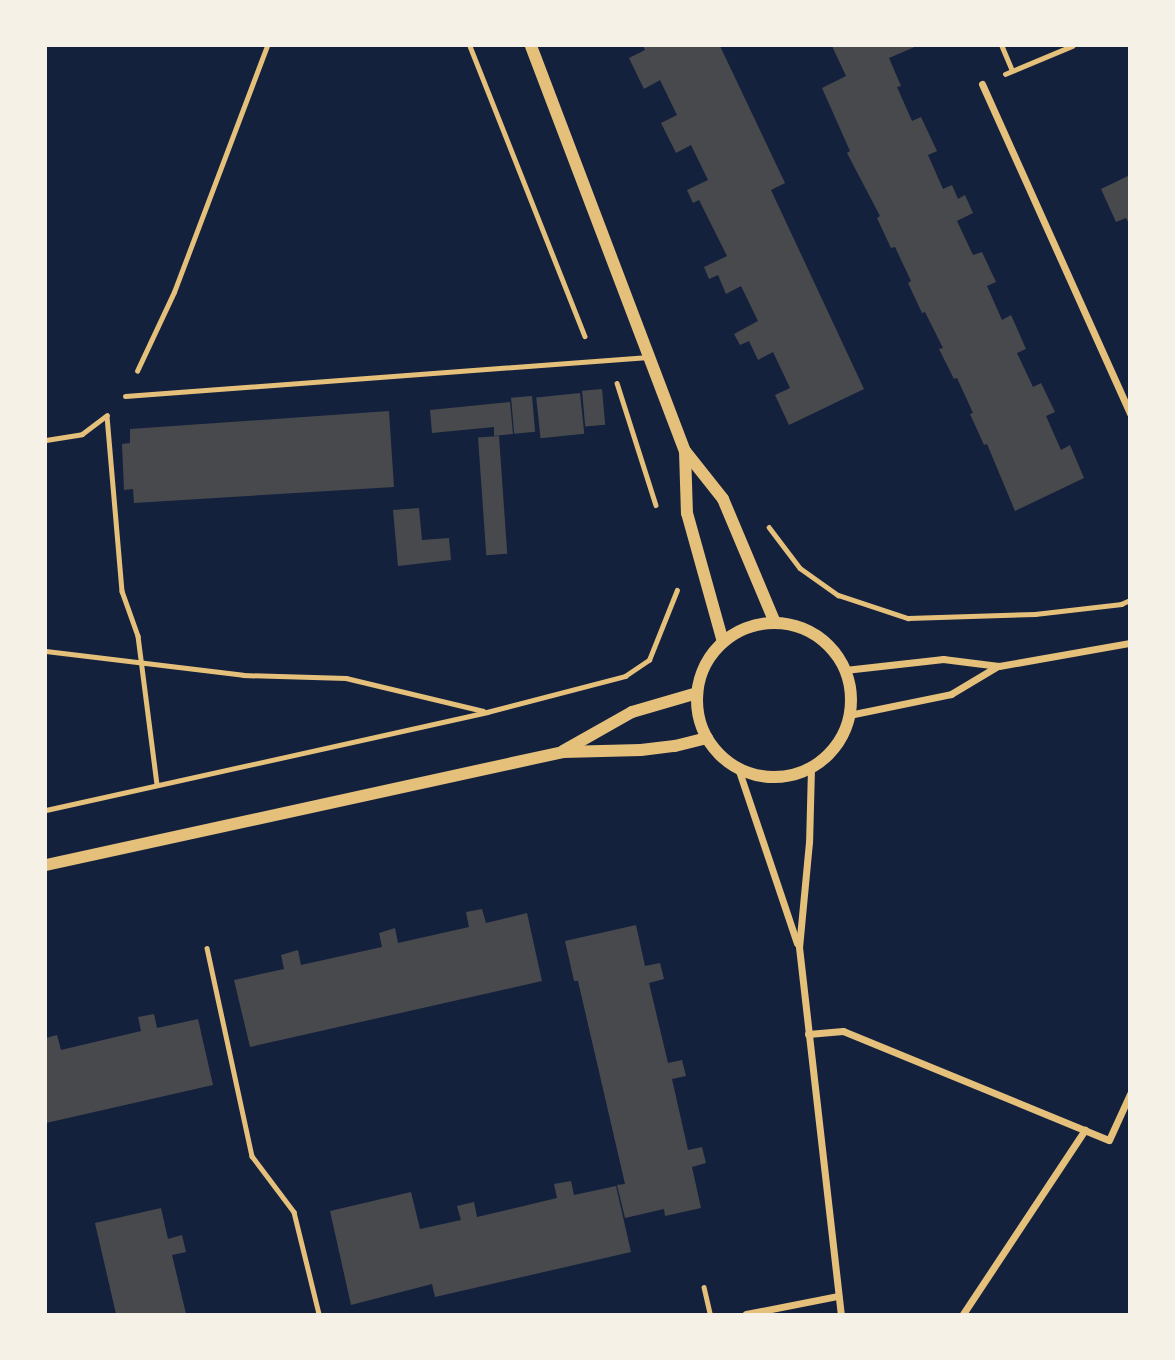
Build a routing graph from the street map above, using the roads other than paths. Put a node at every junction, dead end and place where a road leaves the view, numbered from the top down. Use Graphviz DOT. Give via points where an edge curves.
graph roads {
  1 [pos="531,46"];
  2 [pos="982,84"];
  3 [pos="649,356"];
  4 [pos="125,396"];
  5 [pos="1129,413"];
  6 [pos="685,451"];
  7 [pos="775,623"];
  8 [pos="723,642"];
  9 [pos="1129,643"];
  10 [pos="999,666"];
  11 [pos="845,670"];
  12 [pos="697,693"];
  13 [pos="849,715"];
  14 [pos="707,738"];
  15 [pos="563,752"];
  16 [pos="738,768"];
  17 [pos="811,768"];
  18 [pos="46,865"];
  19 [pos="799,947"];
  20 [pos="808,1034"];
  21 [pos="1129,1094"];
  22 [pos="1085,1130"];
  23 [pos="838,1296"];
  24 [pos="746,1314"];
  25 [pos="841,1314"];
  26 [pos="963,1314"];
  1 -- 3 [label="street"];
  2 -- 5 [label="street"];
  3 -- 4 [label="lane"];
  3 -- 6 [label="street"];
  6 -- 7 [label="street" via="723,499"];
  6 -- 8 [label="street" via="687,513"];
  7 -- 8 [label="street" via="756,625"];
  7 -- 11 [label="street" via="793,625 824,642"];
  8 -- 12 [label="street" via="701,674"];
  9 -- 10 [label="street"];
  10 -- 11 [label="street" via="943,659"];
  10 -- 13 [label="street" via="951,694"];
  11 -- 13 [label="street"];
  12 -- 14 [label="street" via="700,724"];
  12 -- 15 [label="street" via="632,712"];
  13 -- 17 [label="street" via="836,746"];
  14 -- 15 [label="street" via="641,750"];
  14 -- 16 [label="street"];
  15 -- 18 [label="street"];
  16 -- 17 [label="street" via="771,777"];
  16 -- 19 [label="street"];
  17 -- 19 [label="street" via="810,842"];
  19 -- 20 [label="street"];
  20 -- 22 [label="street" via="843,1031"];
  20 -- 23 [label="street"];
  21 -- 22 [label="street" via="1109,1140"];
  22 -- 26 [label="street"];
  23 -- 24 [label="street"];
  23 -- 25 [label="street"];
}
